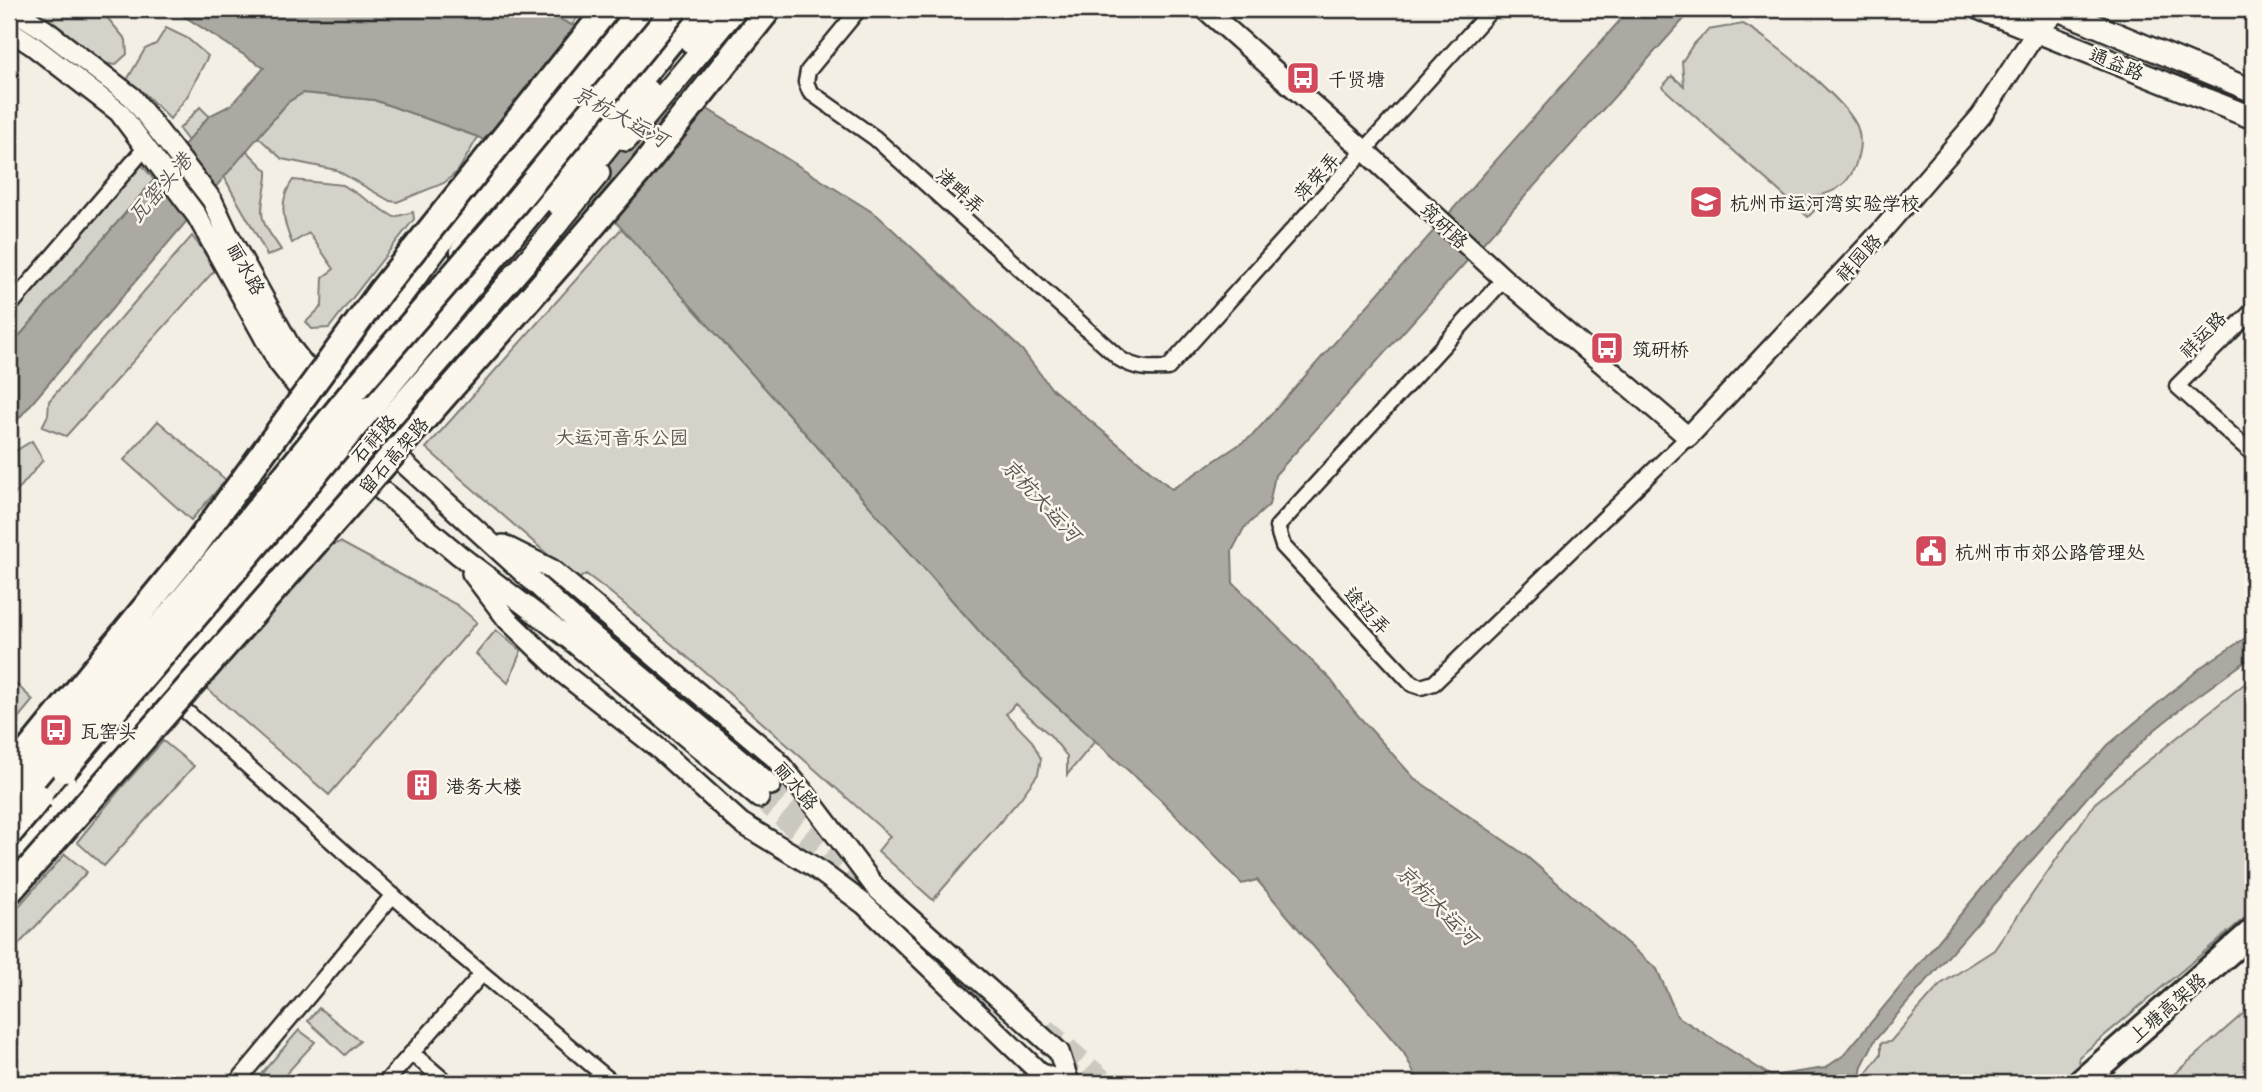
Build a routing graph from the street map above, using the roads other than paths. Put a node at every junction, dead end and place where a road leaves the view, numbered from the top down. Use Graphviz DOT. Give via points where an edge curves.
graph roads {
  1 [pos="12,9"];
  2 [pos="607,9"];
  3 [pos="632,9"];
  4 [pos="652,9"];
  5 [pos="675,9"];
  6 [pos="696,9"];
  7 [pos="718,9"];
  8 [pos="736,9"];
  9 [pos="769,9"];
  10 [pos="859,9"];
  11 [pos="1205,9"];
  12 [pos="1492,9"];
  13 [pos="1980,9"];
  14 [pos="2033,9"];
  15 [pos="2058,9"];
  16 [pos="9,30"];
  17 [pos="2037,30"];
  18 [pos="2253,91"];
  19 [pos="2253,118"];
  20 [pos="146,147"];
  21 [pos="1366,151"];
  22 [pos="1504,279"];
  23 [pos="428,303"];
  24 [pos="9,307"];
  25 [pos="2253,310"];
  26 [pos="428,337"];
  27 [pos="1168,368"];
  28 [pos="322,402"];
  29 [pos="375,436"];
  30 [pos="1688,437"];
  31 [pos="2253,454"];
  32 [pos="350,464"];
  33 [pos="479,533"];
  34 [pos="459,555"];
  35 [pos="160,688"];
  36 [pos="80,725"];
  37 [pos="9,774"];
  38 [pos="9,790"];
  39 [pos="9,801"];
  40 [pos="9,808"];
  41 [pos="9,834"];
  42 [pos="9,867"];
  43 [pos="9,892"];
  44 [pos="393,895"];
  45 [pos="2253,931"];
  46 [pos="2253,952"];
  47 [pos="482,974"];
  48 [pos="412,1053"];
  49 [pos="236,1083"];
  50 [pos="385,1083"];
  51 [pos="447,1083"];
  52 [pos="613,1083"];
  53 [pos="1067,1083"];
  54 [pos="2080,1083"];
  55 [pos="2104,1083"];
  1 -- 28 [label="street, 丽水路" via="132,97 212,200"];
  2 -- 37 [label="highway, bridge" via="380,292 195,546"];
  3 -- 28 [label="main road" via="435,251"];
  4 -- 23 [label="highway, bridge" via="549,134"];
  5 -- 23 [label="highway, bridge"];
  6 -- 26 [label="highway"];
  7 -- 26 [label="highway" via="585,172"];
  8 -- 29 [label="main road, 石祥路"];
  9 -- 43 [label="highway, 留石高架路, bridge" via="566,257"];
  10 -- 27 [label="street, 渚畔弄" via="808,71 810,92 875,138 1120,359 1142,369"];
  11 -- 21 [label="street, 筑研路"];
  12 -- 21 [label="street, 萍荣弄"];
  13 -- 17 [label="main road, 通益路"];
  14 -- 17 [label="street"];
  15 -- 17 [label="street, 祥园路"];
  15 -- 18 [label="main road, 通益路"];
  16 -- 20 [label="street, 丽水路" via="119,112"];
  17 -- 19 [label="main road, 通益路"];
  17 -- 30 [label="street, 祥园路" via="1973,126 1880,233"];
  20 -- 24 [label="street"];
  20 -- 28 [label="street, 丽水路" via="197,216 278,362"];
  21 -- 22 [label="street, 筑研路"];
  21 -- 27 [label="street, 萍荣弄"];
  22 -- 30 [label="street, 筑研路"];
  22 -- 30 [label="street, 途迈弄" via="1277,527 1283,546 1412,684 1434,683"];
  23 -- 36 [label="highway, bridge"];
  25 -- 31 [label="street, 祥运路" via="2177,386"];
  26 -- 41 [label="highway, bridge"];
  28 -- 29 [label="street, 丽水路"];
  28 -- 32 [label="street, 丽水路"];
  28 -- 39 [label="main road" via="269,478"];
  29 -- 32 [label="main road, 石祥路"];
  29 -- 33 [label="street, 丽水路"];
  32 -- 34 [label="street, 丽水路"];
  32 -- 35 [label="main road, 石祥路"];
  33 -- 34 [label="street, 丽水路" via="765,791"];
  33 -- 53 [label="street, 丽水路" via="551,569 774,757 876,888 1059,1052"];
  34 -- 53 [label="street, 丽水路" via="507,619 564,674 658,748 741,824 814,867 864,904 1040,1073"];
  35 -- 42 [label="main road, 石祥路"];
  35 -- 44 [label="street"];
  36 -- 38 [label="highway, bridge"];
  36 -- 40 [label="highway, bridge"];
  44 -- 47 [label="street"];
  44 -- 49 [label="street"];
  45 -- 54 [label="highway, 上塘高架路"];
  46 -- 55 [label="highway, 上塘高架路"];
  47 -- 48 [label="street"];
  47 -- 52 [label="street"];
  48 -- 50 [label="street"];
  48 -- 51 [label="street"];
}
